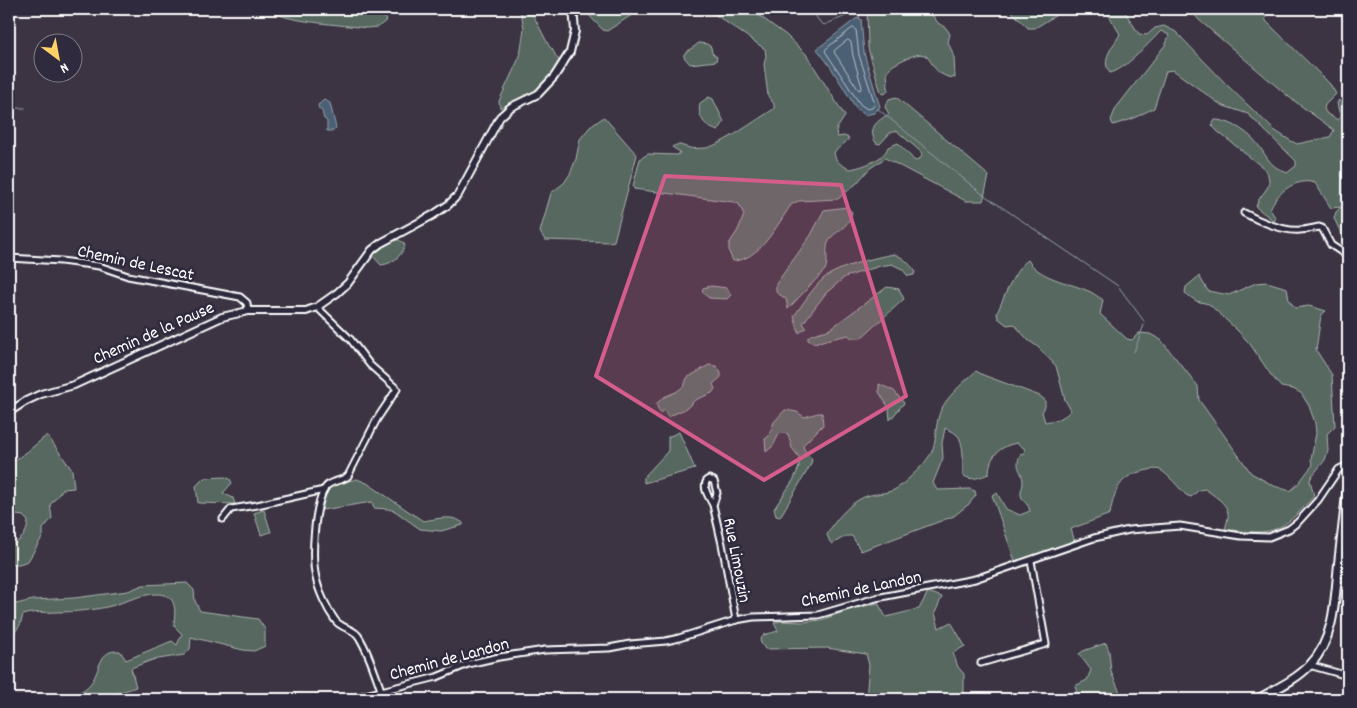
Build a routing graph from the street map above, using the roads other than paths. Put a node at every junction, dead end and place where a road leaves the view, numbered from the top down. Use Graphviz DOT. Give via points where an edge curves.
graph roads {
  1 [pos="573,9"];
  2 [pos="1244,213"];
  3 [pos="9,258"];
  4 [pos="1348,259"];
  5 [pos="317,307"];
  6 [pos="248,311"];
  7 [pos="9,412"];
  8 [pos="1348,465"];
  9 [pos="1348,482"];
  10 [pos="324,490"];
  11 [pos="713,505"];
  12 [pos="223,518"];
  13 [pos="1031,561"];
  14 [pos="736,620"];
  15 [pos="981,663"];
  16 [pos="1310,665"];
  17 [pos="1348,676"];
  18 [pos="382,690"];
  19 [pos="356,698"];
  20 [pos="349,699"];
  21 [pos="1259,699"];
  1 -- 5 [label="street" via="575,31 570,52 538,94 511,107 500,117 458,195 433,215 372,250 348,283"];
  2 -- 4 [label="street" via="1287,229 1319,226 1331,245"];
  3 -- 6 [label="street, Chemin de Lescat" via="98,266 128,276 240,297 247,303"];
  5 -- 6 [label="street, Chemin de la Pause" via="306,311"];
  5 -- 10 [label="street" via="351,340 370,365 397,388 348,476 329,484"];
  6 -- 7 [label="street, Chemin de la Pause" via="210,322 74,385 26,401"];
  8 -- 13 [label="street, Chemin de Landon" via="1339,469 1298,522 1279,534 1254,538 1180,526 1148,527 1108,534"];
  9 -- 16 [label="main road" via="1330,628"];
  10 -- 12 [label="street" via="231,509"];
  10 -- 18 [label="street" via="315,525 315,576 337,622 360,638"];
  11 -- 14 [label="street, Rue Limouzin"];
  13 -- 14 [label="street, Chemin de Landon" via="961,583 876,598 818,615 770,615"];
  13 -- 15 [label="street" via="1046,644"];
  14 -- 18 [label="street, Chemin de Landon" via="666,641 609,648 545,650 490,659 437,677"];
  16 -- 17 [label="street"];
  16 -- 21 [label="main road"];
  18 -- 19 [label="street, Chemin de Landon"];
  19 -- 20 [label="street, Chemin de Landon"];
}
